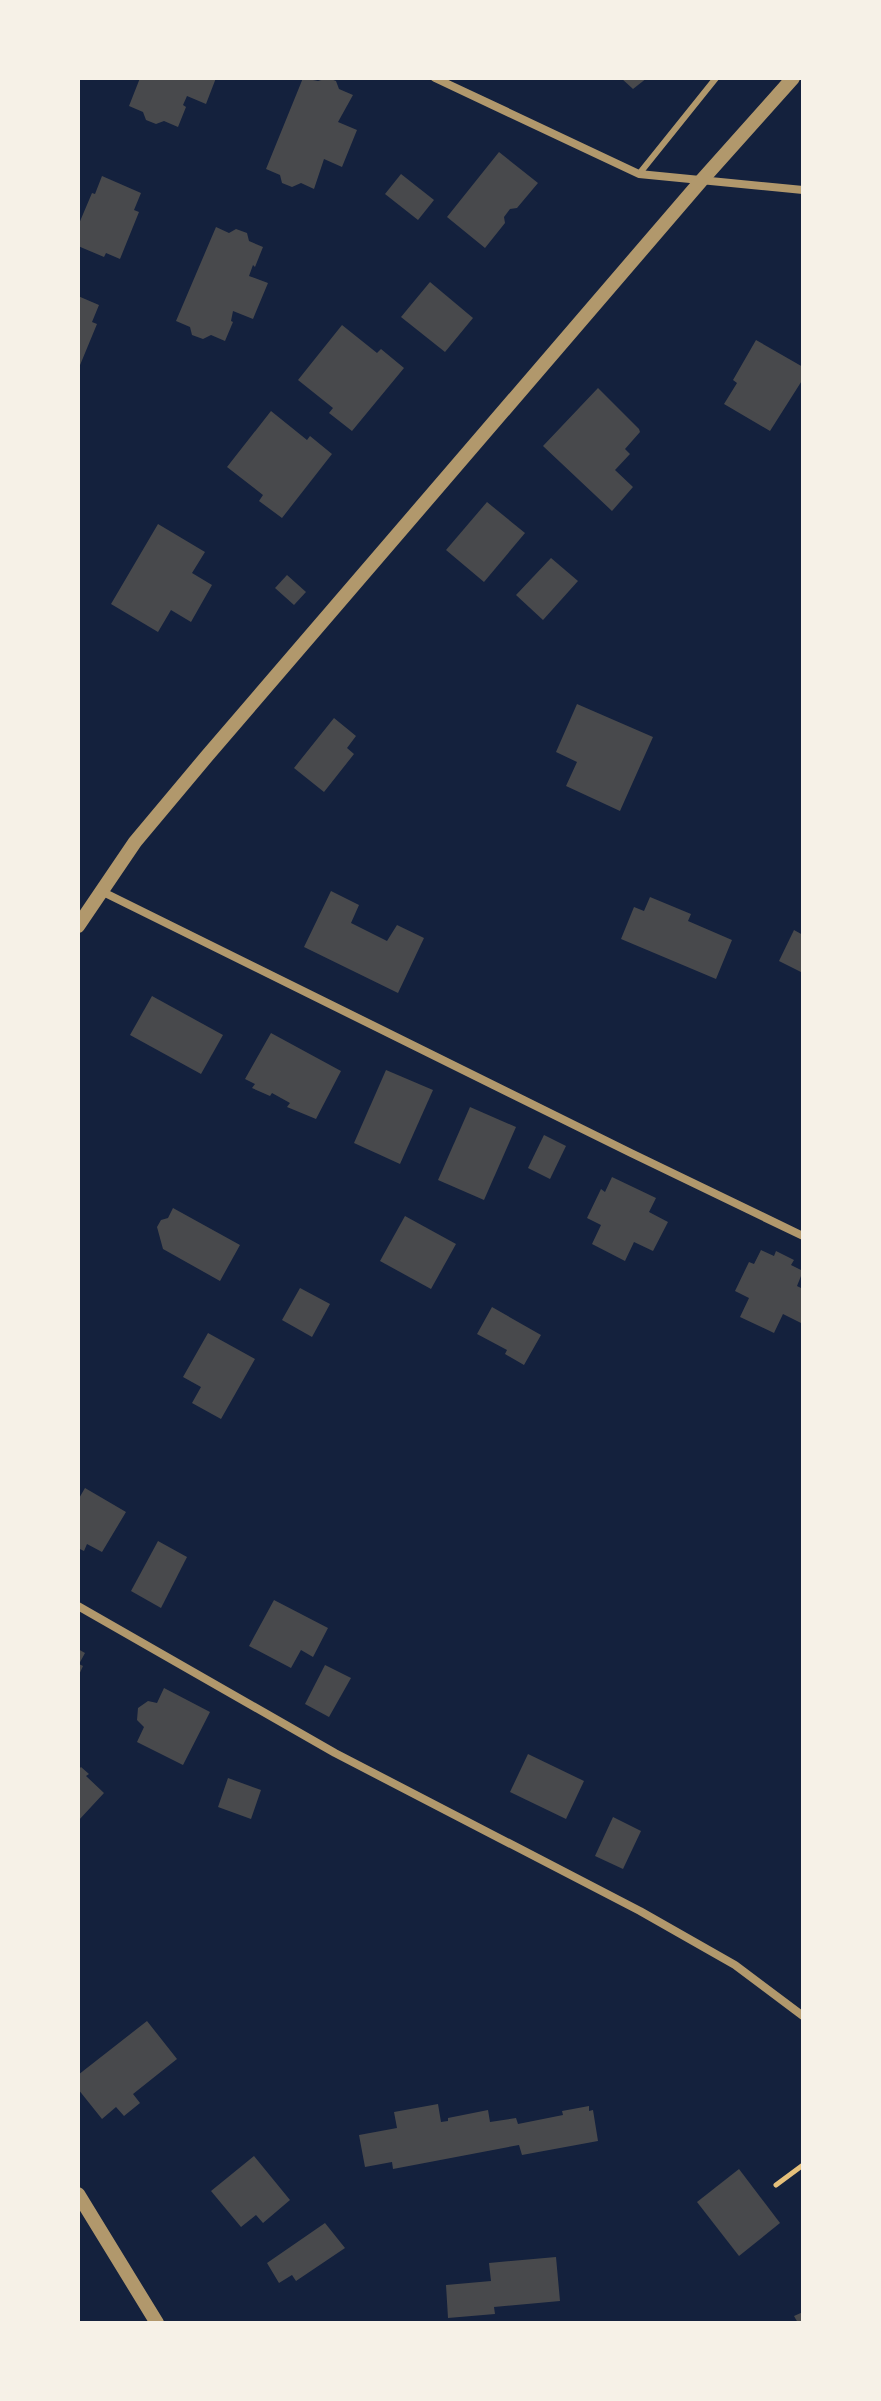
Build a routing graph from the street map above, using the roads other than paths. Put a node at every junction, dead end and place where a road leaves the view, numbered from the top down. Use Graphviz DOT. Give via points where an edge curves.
graph roads {
  1 [pos="435,78"];
  2 [pos="716,78"];
  3 [pos="793,78"];
  4 [pos="639,174"];
  5 [pos="701,181"];
  6 [pos="803,190"];
  7 [pos="100,890"];
  8 [pos="78,926"];
  9 [pos="803,1236"];
  10 [pos="78,1606"];
  11 [pos="803,2016"];
  12 [pos="78,2194"];
  13 [pos="157,2323"];
  1 -- 4 [label="street"];
  2 -- 4 [label="lane"];
  3 -- 5 [label="street"];
  4 -- 5 [label="street"];
  5 -- 6 [label="street"];
  5 -- 7 [label="street" via="180,788"];
  7 -- 8 [label="street"];
  7 -- 9 [label="street"];
  10 -- 11 [label="street" via="335,1753 735,1965"];
  12 -- 13 [label="street"];
}
